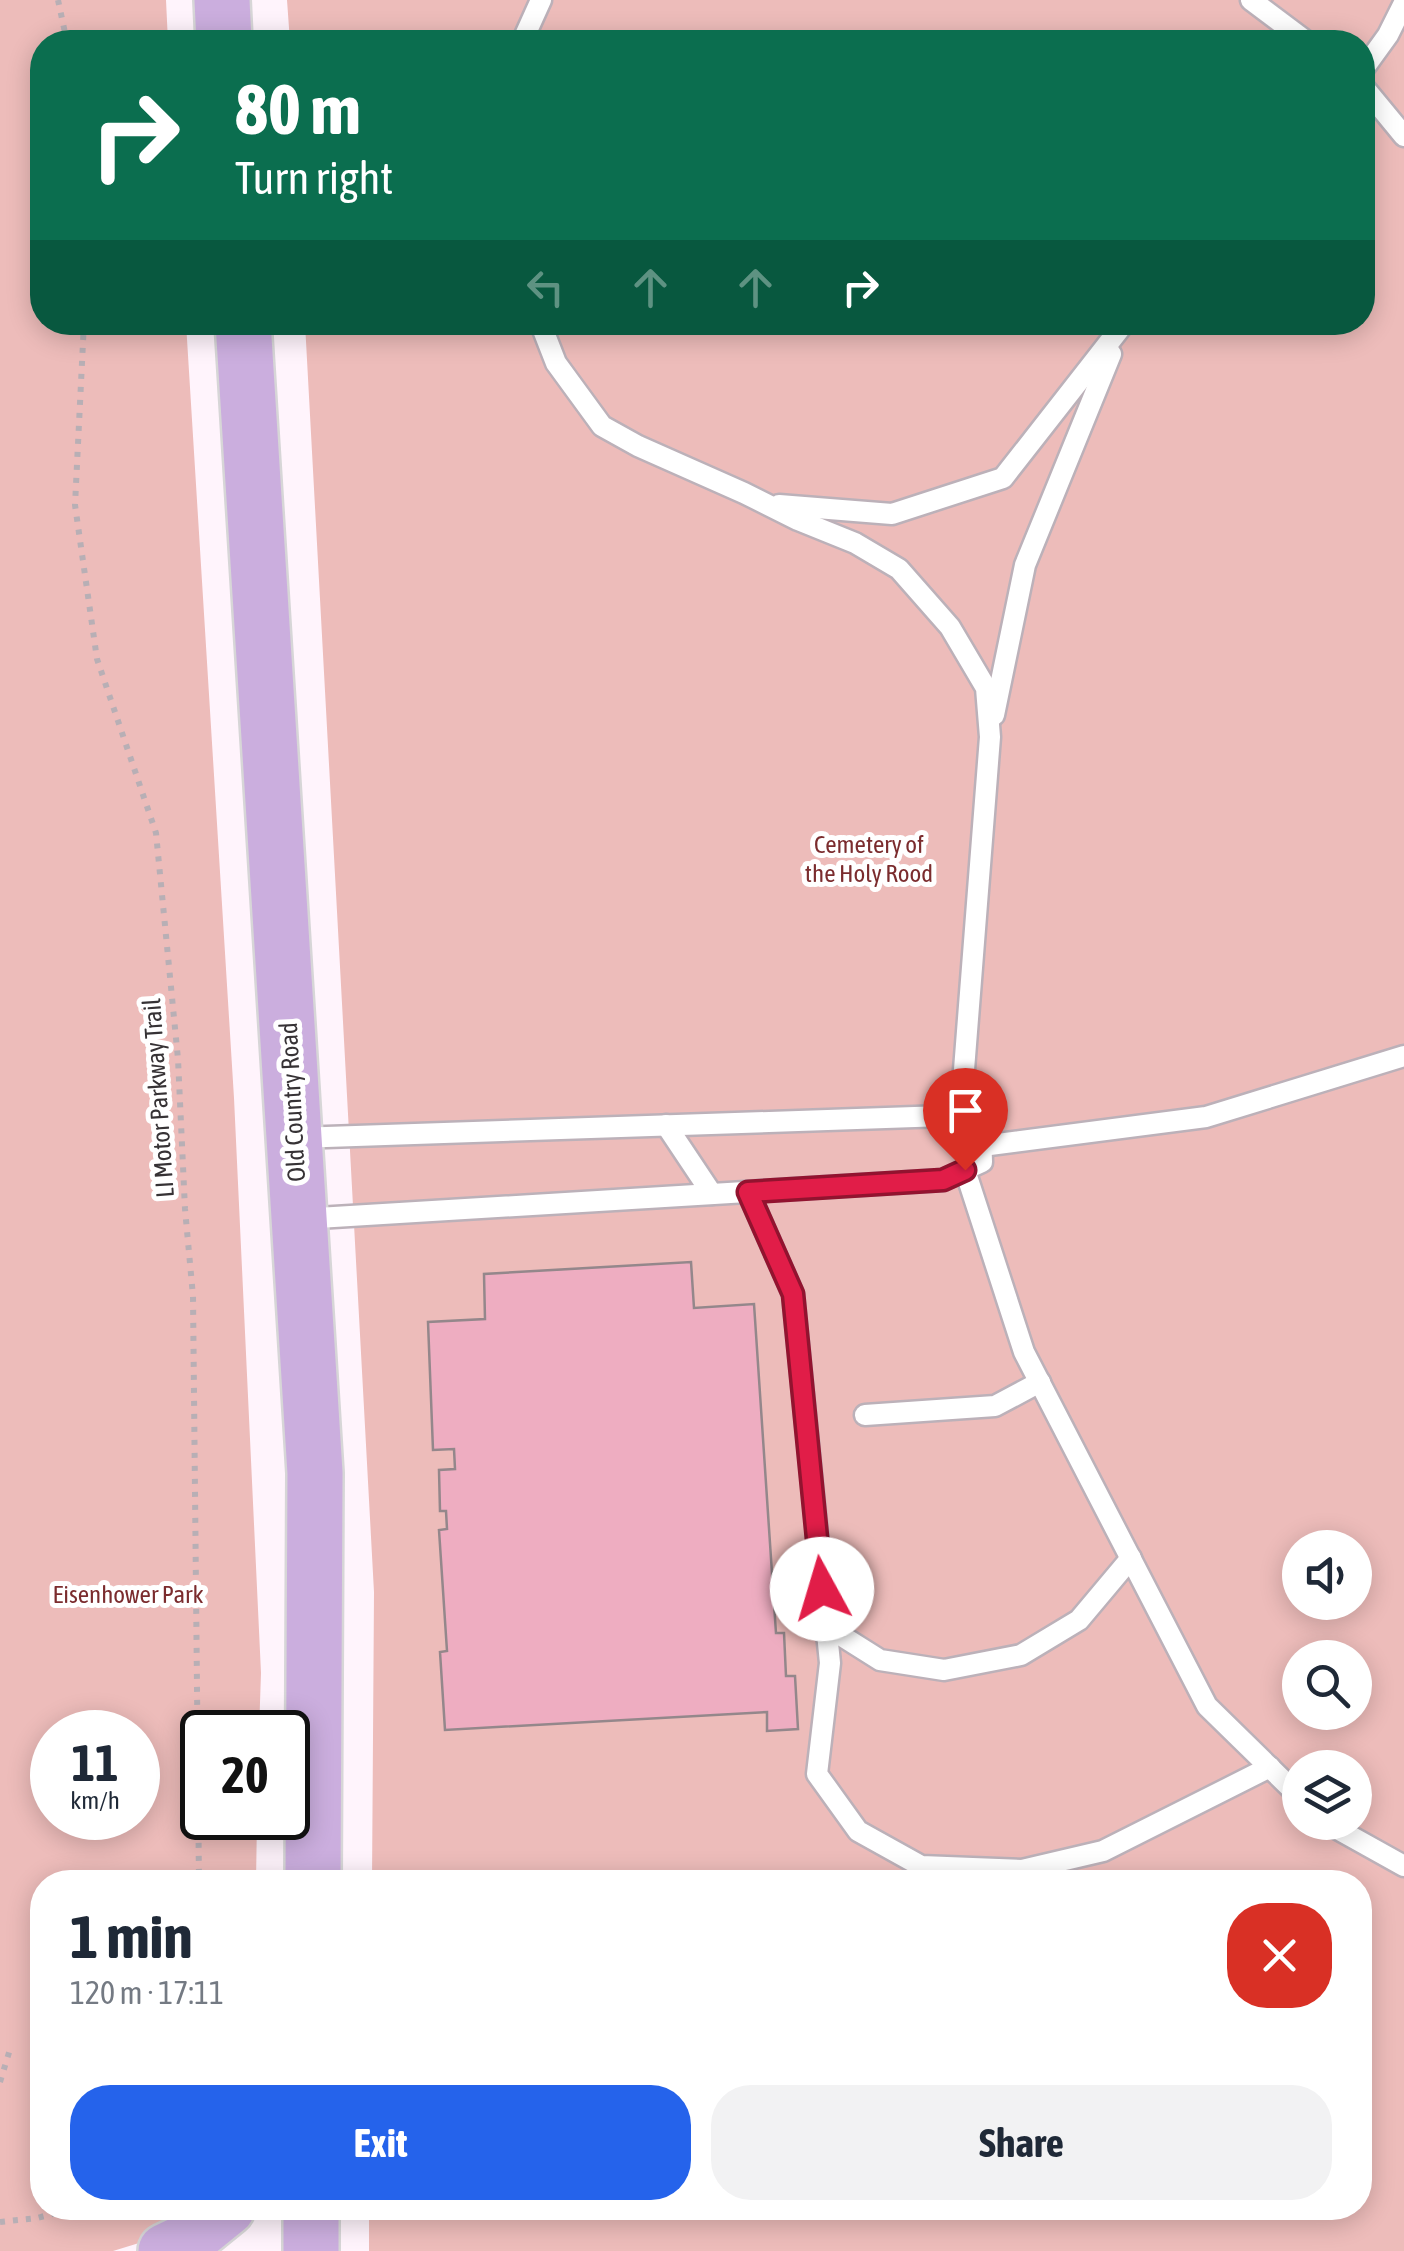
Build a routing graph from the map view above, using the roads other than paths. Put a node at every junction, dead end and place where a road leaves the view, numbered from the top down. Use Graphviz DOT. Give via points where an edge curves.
graph roads {
  1 [pos="222,0"];
  2 [pos="541,0"];
  3 [pos="1251,0"];
  4 [pos="1404,3"];
  5 [pos="223,30"];
  6 [pos="527,30"];
  7 [pos="1291,30"];
  8 [pos="1375,52"];
  9 [pos="1375,101"];
  10 [pos="1404,136"];
  11 [pos="244,335"];
  12 [pos="545,335"];
  13 [pos="1116,335"];
  14 [pos="1119,335"];
  15 [pos="766,504"];
  16 [pos="990,736"];
  17 [pos="1404,1056"];
  18 [pos="960,1122"];
  19 [pos="666,1125"];
  20 [pos="294,1138"];
  21 [pos="982,1146"];
  22 [pos="965,1170"];
  23 [pos="748,1192"];
  24 [pos="712,1194"];
  25 [pos="299,1219"];
  26 [pos="1040,1382"];
  27 [pos="866,1415"];
  28 [pos="1131,1558"];
  29 [pos="826,1626"];
  30 [pos="1270,1767"];
  31 [pos="1282,1779"];
  32 [pos="1357,1840"];
  33 [pos="1404,1866"];
  34 [pos="313,1870"];
  35 [pos="213,2220"];
  36 [pos="312,2220"];
  37 [pos="166,2251"];
  38 [pos="311,2251"];
  1 -- 5 [label="main road"];
  2 -- 6 [label="lane"];
  3 -- 7 [label="lane"];
  4 -- 8 [label="lane"];
  9 -- 10 [label="lane"];
  11 -- 20 [label="main road, Old Country Road"];
  12 -- 15 [label="lane" via="556,363 602,426"];
  13 -- 15 [label="lane" via="1003,478 892,514"];
  14 -- 16 [label="lane" via="1025,565"];
  15 -- 16 [label="lane" via="899,569 950,627 986,688"];
  16 -- 18 [label="lane"];
  17 -- 21 [label="lane" via="1206,1117"];
  18 -- 19 [label="lane" via="944,1116"];
  18 -- 21 [label="lane" via="981,1129"];
  19 -- 20 [label="lane"];
  19 -- 24 [label="lane"];
  20 -- 25 [label="main road, Old Country Road"];
  21 -- 22 [label="lane" via="982,1162"];
  22 -- 23 [label="lane" via="943,1180"];
  22 -- 26 [label="lane" via="1024,1352"];
  23 -- 24 [label="lane"];
  23 -- 29 [label="lane" via="793,1294"];
  24 -- 25 [label="lane"];
  25 -- 34 [label="main road, Old Country Road" via="315,1472"];
  26 -- 27 [label="lane" via="995,1406"];
  26 -- 28 [label="lane"];
  28 -- 29 [label="lane" via="1079,1620 1022,1655 944,1670 880,1660"];
  28 -- 30 [label="lane" via="1207,1706"];
  29 -- 30 [label="lane" via="830,1663 817,1774 858,1831 921,1866 1022,1870 1103,1851"];
  30 -- 31 [label="lane"];
  32 -- 33 [label="lane"];
  35 -- 37 [label="main road"];
  36 -- 38 [label="main road"];
}
